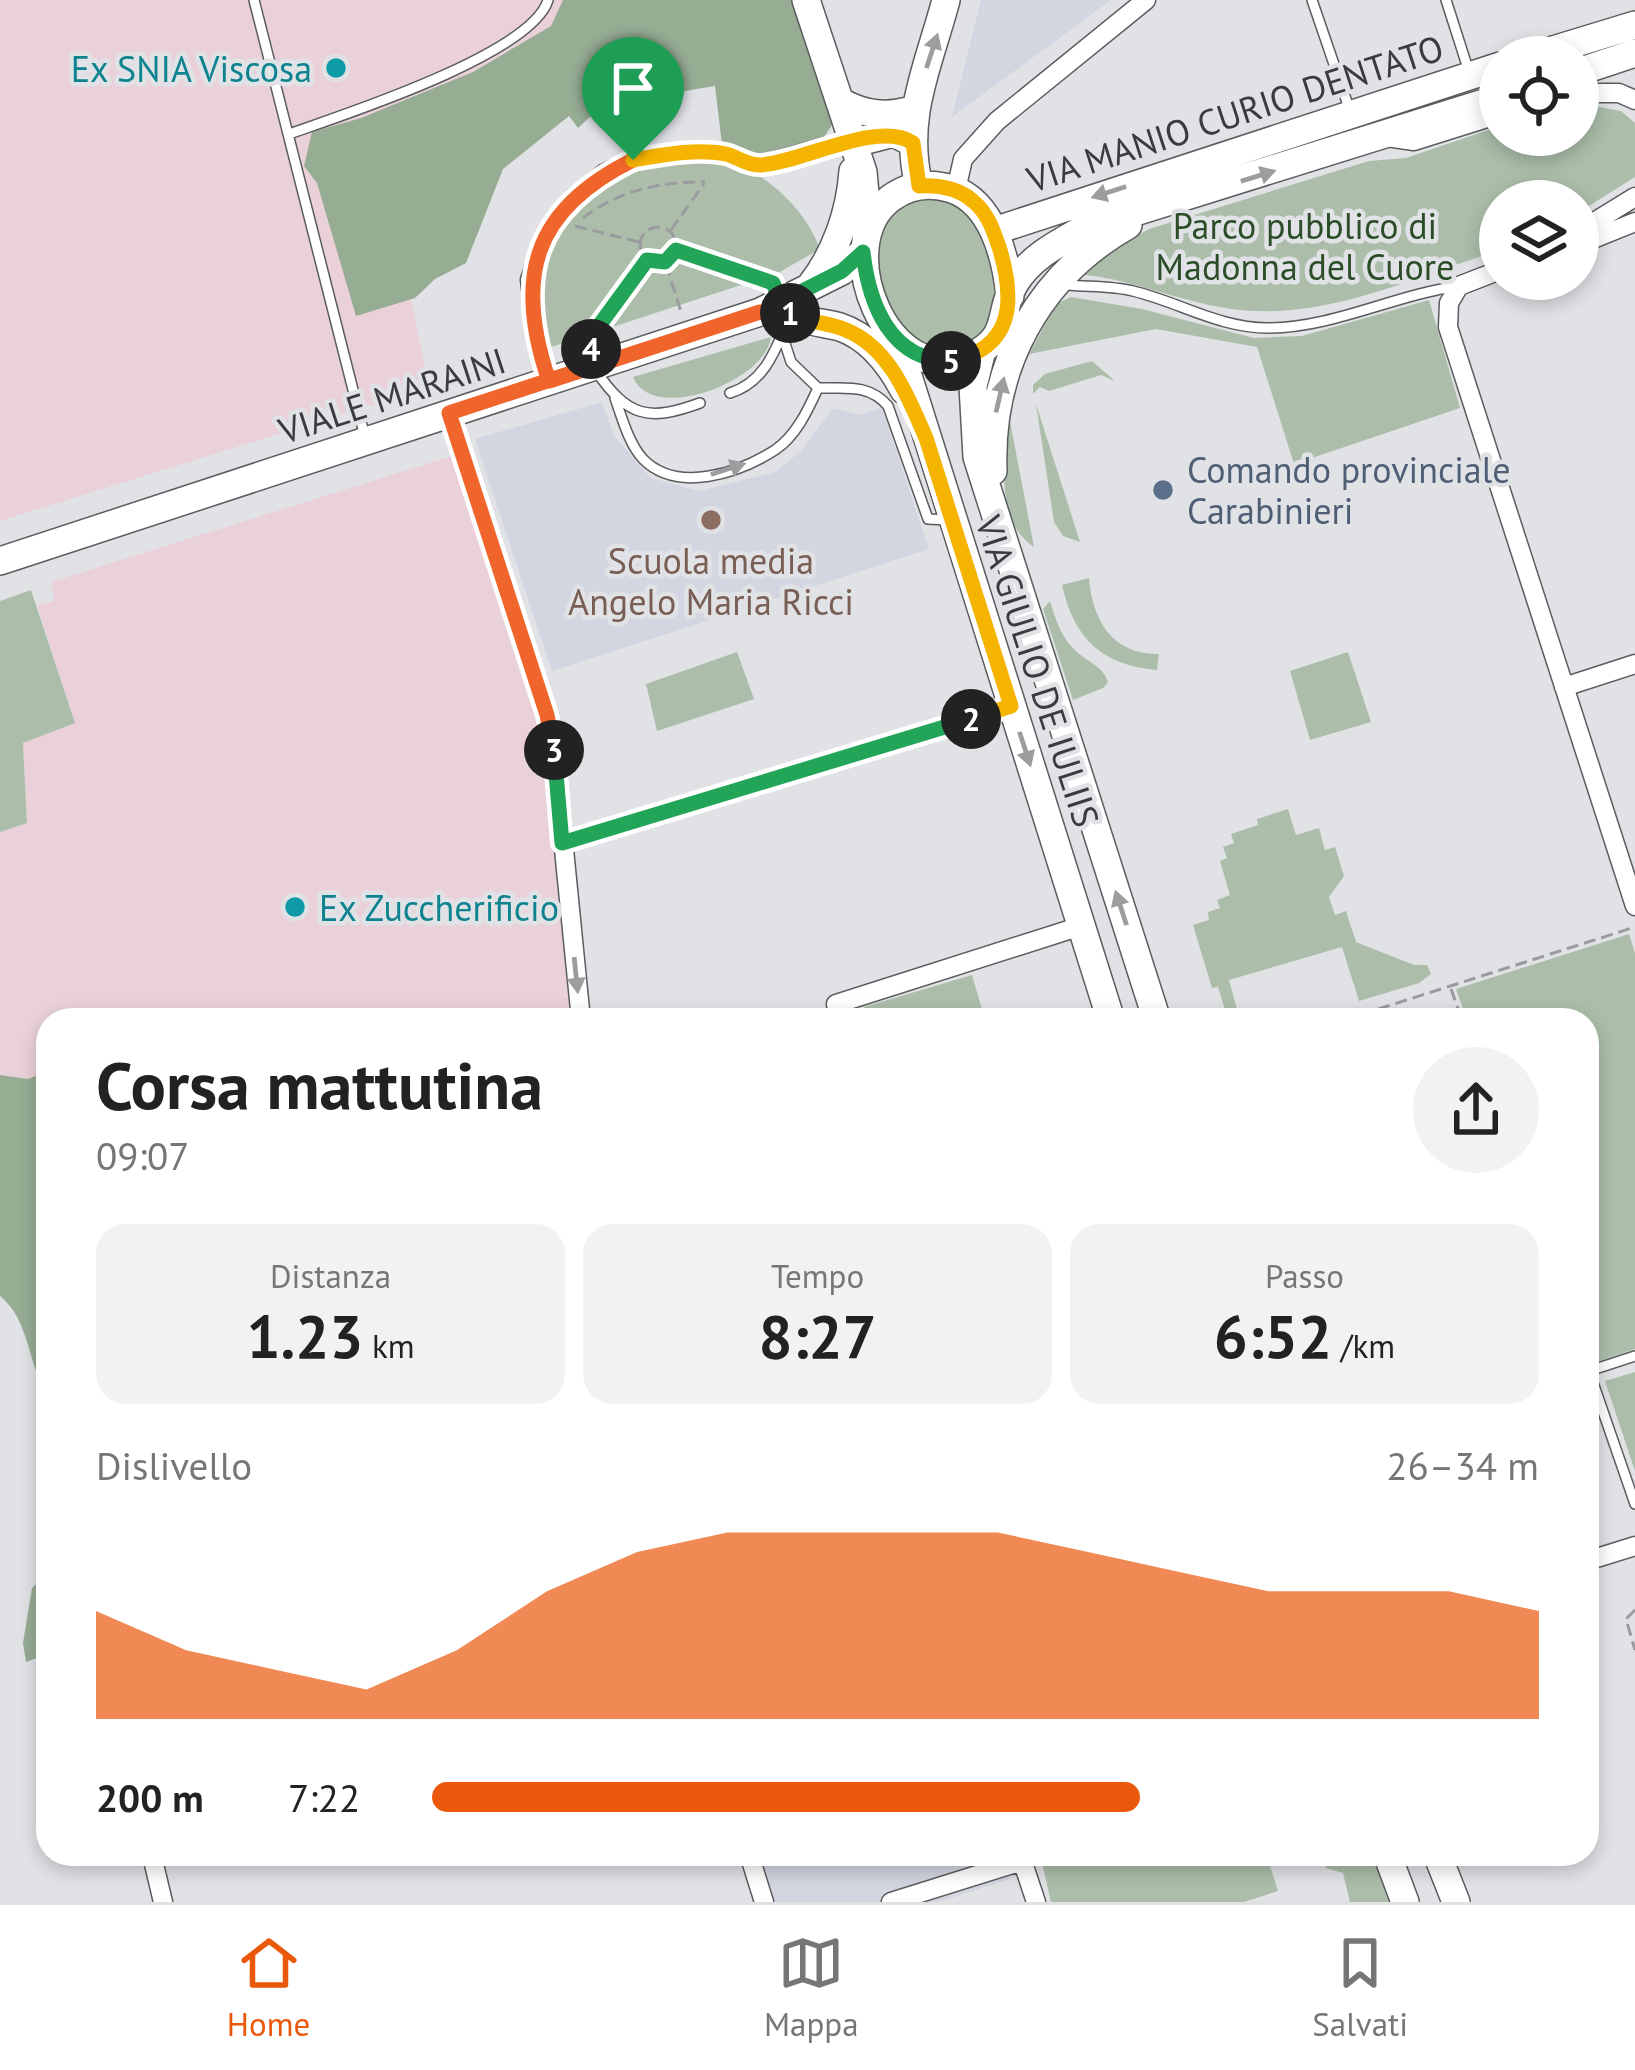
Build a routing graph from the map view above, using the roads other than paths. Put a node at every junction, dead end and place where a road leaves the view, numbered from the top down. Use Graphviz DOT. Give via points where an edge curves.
graph roads {
  1 [pos="254,0"];
  2 [pos="548,0"];
  3 [pos="806,0"];
  4 [pos="946,0"];
  5 [pos="1147,0"];
  6 [pos="1312,0"];
  7 [pos="1446,0"];
  8 [pos="1635,25"];
  9 [pos="1599,36"];
  10 [pos="1635,53"];
  11 [pos="1599,65"];
  12 [pos="1479,72"];
  13 [pos="1470,75"];
  14 [pos="1599,93"];
  15 [pos="1635,100"];
  16 [pos="841,103"];
  17 [pos="1479,105"];
  18 [pos="914,110"];
  19 [pos="1351,114"];
  20 [pos="1479,121"];
  21 [pos="289,134"];
  22 [pos="1382,136"];
  23 [pos="855,143"];
  24 [pos="913,143"];
  25 [pos="919,186"];
  26 [pos="956,190"];
  27 [pos="1635,196"];
  28 [pos="1165,205"];
  29 [pos="1599,219"];
  30 [pos="1635,222"];
  31 [pos="994,231"];
  32 [pos="1599,236"];
  33 [pos="865,239"];
  34 [pos="1479,278"];
  35 [pos="1068,285"];
  36 [pos="1459,286"];
  37 [pos="808,287"];
  38 [pos="1010,296"];
  39 [pos="779,315"];
  40 [pos="891,333"];
  41 [pos="982,350"];
  42 [pos="593,366"];
  43 [pos="549,381"];
  44 [pos="818,388"];
  45 [pos="730,393"];
  46 [pos="616,398"];
  47 [pos="700,403"];
  48 [pos="449,413"];
  49 [pos="926,438"];
  50 [pos="366,441"];
  51 [pos="995,512"];
  52 [pos="952,520"];
  53 [pos="0,560"];
  54 [pos="1635,664"];
  55 [pos="1564,687"];
  56 [pos="1011,706"];
  57 [pos="562,843"];
  58 [pos="1627,855"];
  59 [pos="1635,906"];
  60 [pos="1081,926"];
  61 [pos="580,1008"];
  62 [pos="836,1008"];
  63 [pos="1107,1008"];
  64 [pos="1152,1008"];
  65 [pos="1635,1356"];
  66 [pos="1599,1368"];
  67 [pos="1599,1400"];
  68 [pos="1635,1504"];
  69 [pos="1635,1546"];
  70 [pos="1599,1558"];
  71 [pos="154,1866"];
  72 [pos="753,1866"];
  73 [pos="995,1866"];
  74 [pos="1024,1866"];
  75 [pos="1392,1866"];
  76 [pos="1442,1866"];
  77 [pos="163,1902"];
  78 [pos="764,1902"];
  79 [pos="891,1902"];
  80 [pos="1036,1902"];
  81 [pos="1405,1902"];
  82 [pos="1456,1902"];
  1 -- 21 [label="lane"];
  2 -- 21 [label="lane" via="534,22 427,85"];
  3 -- 16 [label="main road"];
  18 -- 4 [label="main road, one-way"];
  5 -- 26 [label="street" via="997,121 963,159"];
  6 -- 19 [label="lane"];
  7 -- 13 [label="lane"];
  8 -- 9 [label="main road"];
  10 -- 11 [label="main road"];
  12 -- 13 [label="main road, VIA MANIO CURIO DENTATO"];
  13 -- 19 [label="main road, VIA MANIO CURIO DENTATO"];
  14 -- 15 [label="street"];
  16 -- 18 [label="main road" via="881,115"];
  16 -- 23 [label="main road"];
  17 -- 22 [label="main road"];
  18 -- 24 [label="main road"];
  19 -- 31 [label="main road, VIA MANIO CURIO DENTATO, one-way"];
  20 -- 22 [label="street" via="1414,141"];
  21 -- 50 [label="lane"];
  28 -- 22 [label="main road, one-way"];
  23 -- 24 [label="main road" via="894,133"];
  23 -- 33 [label="main road" via="865,181"];
  23 -- 37 [label="main road" via="845,216"];
  23 -- 43 [label="street" via="759,166 723,153 674,153 605,173 546,234 530,280"];
  24 -- 25 [label="main road"];
  25 -- 26 [label="main road"];
  25 -- 33 [label="main road" via="883,204"];
  26 -- 31 [label="main road"];
  27 -- 29 [label="street"];
  28 -- 38 [label="main road" via="1087,227 1049,249"];
  51 -- 28 [label="main road, one-way" via="1000,388 1034,308 1073,263"];
  30 -- 32 [label="street"];
  31 -- 38 [label="main road"];
  33 -- 37 [label="main road, VIALE MARAINI" via="842,271"];
  33 -- 40 [label="main road"];
  34 -- 36 [label="street"];
  35 -- 36 [label="lane" via="1134,291 1263,328"];
  36 -- 55 [label="street" via="1448,327"];
  37 -- 39 [label="main road, VIALE MARAINI"];
  38 -- 41 [label="main road" via="999,333"];
  39 -- 40 [label="main road" via="847,310"];
  39 -- 42 [label="main road, VIALE MARAINI"];
  39 -- 44 [label="lane" via="790,362"];
  39 -- 45 [label="lane" via="763,371"];
  39 -- 49 [label="main road" via="865,340 893,369"];
  40 -- 41 [label="main road" via="934,361"];
  40 -- 49 [label="main road, VIA GIULIO DE IULIIS"];
  41 -- 51 [label="main road, VIA GIULIO DE IULIIS" via="972,424"];
  42 -- 43 [label="main road, VIALE MARAINI"];
  42 -- 46 [label="lane"];
  43 -- 48 [label="main road, VIALE MARAINI"];
  46 -- 44 [label="lane, one-way" via="641,457 686,480 777,449"];
  44 -- 52 [label="lane" via="878,394 928,519"];
  46 -- 47 [label="lane" via="663,416"];
  48 -- 50 [label="main road, VIALE MARAINI"];
  48 -- 57 [label="street" via="547,715"];
  49 -- 52 [label="main road, VIA GIULIO DE IULIIS"];
  50 -- 53 [label="main road, VIALE MARAINI"];
  64 -- 51 [label="main road, VIA GIULIO DE IULIIS, one-way"];
  52 -- 56 [label="main road, VIA GIULIO DE IULIIS"];
  54 -- 55 [label="street"];
  55 -- 58 [label="street"];
  56 -- 57 [label="street"];
  56 -- 60 [label="main road, VIA GIULIO DE IULIIS, one-way"];
  57 -- 61 [label="street, one-way"];
  58 -- 59 [label="street"];
  60 -- 62 [label="street"];
  60 -- 63 [label="main road, VIA GIULIO DE IULIIS"];
  65 -- 66 [label="lane"];
  67 -- 68 [label="lane"];
  69 -- 70 [label="street"];
  71 -- 77 [label="street"];
  72 -- 78 [label="street"];
  73 -- 79 [label="street"];
  74 -- 80 [label="street"];
  75 -- 81 [label="main road"];
  76 -- 82 [label="main road"];
}
